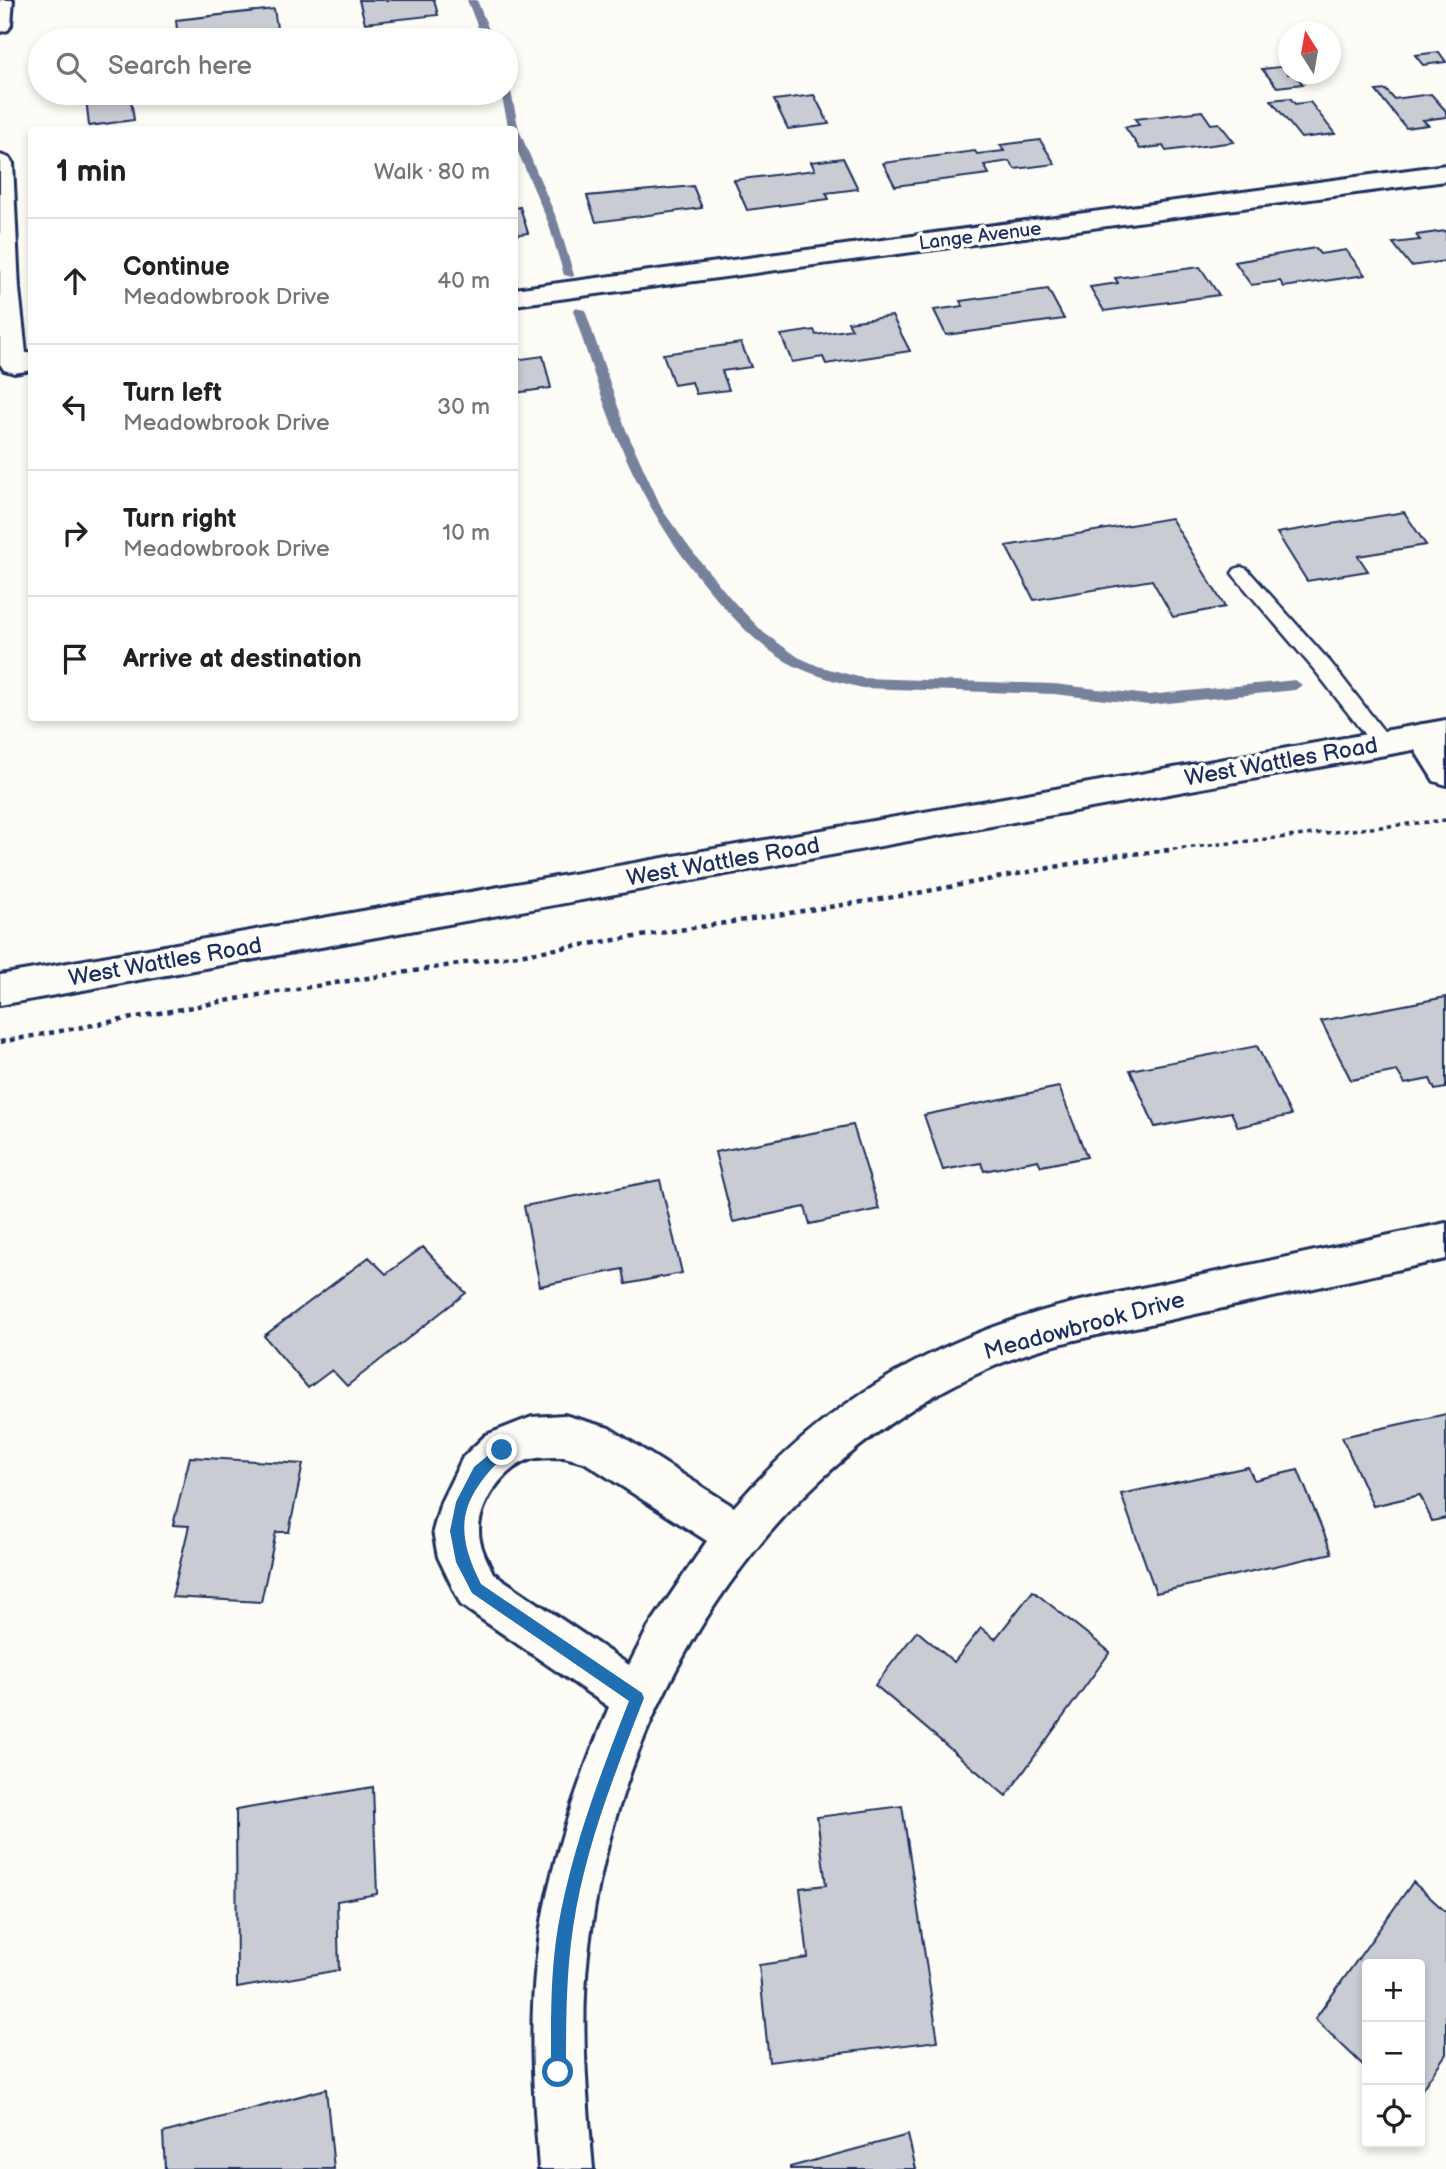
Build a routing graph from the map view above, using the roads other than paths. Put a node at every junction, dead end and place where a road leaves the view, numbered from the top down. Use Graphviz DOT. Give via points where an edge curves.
graph roads {
  1 [pos="2,0"];
  2 [pos="0,25"];
  3 [pos="0,163"];
  4 [pos="1446,173"];
  5 [pos="518,296"];
  6 [pos="23,363"];
  7 [pos="1241,573"];
  8 [pos="1435,734"];
  9 [pos="1382,743"];
  10 [pos="1446,772"];
  11 [pos="0,990"];
  12 [pos="1446,1241"];
  13 [pos="738,1535"];
  14 [pos="637,1698"];
  15 [pos="566,2169"];
  1 -- 2 [label="street"];
  3 -- 6 [label="street" via="7,321"];
  4 -- 5 [label="street, Lange Avenue"];
  7 -- 9 [label="lane"];
  8 -- 9 [label="street, West Wattles Road"];
  8 -- 10 [label="street"];
  9 -- 11 [label="street, West Wattles Road"];
  12 -- 13 [label="street, Meadowbrook Drive" via="1096,1317 985,1350 920,1380 861,1416 809,1459"];
  13 -- 14 [label="street, Meadowbrook Drive" via="679,1616"];
  13 -- 14 [label="street" via="594,1443 564,1436 532,1438 502,1450 479,1472 463,1502 456,1531 461,1557 477,1589"];
  14 -- 15 [label="street, Meadowbrook Drive" via="595,1805 565,1928 558,2036"];
}
